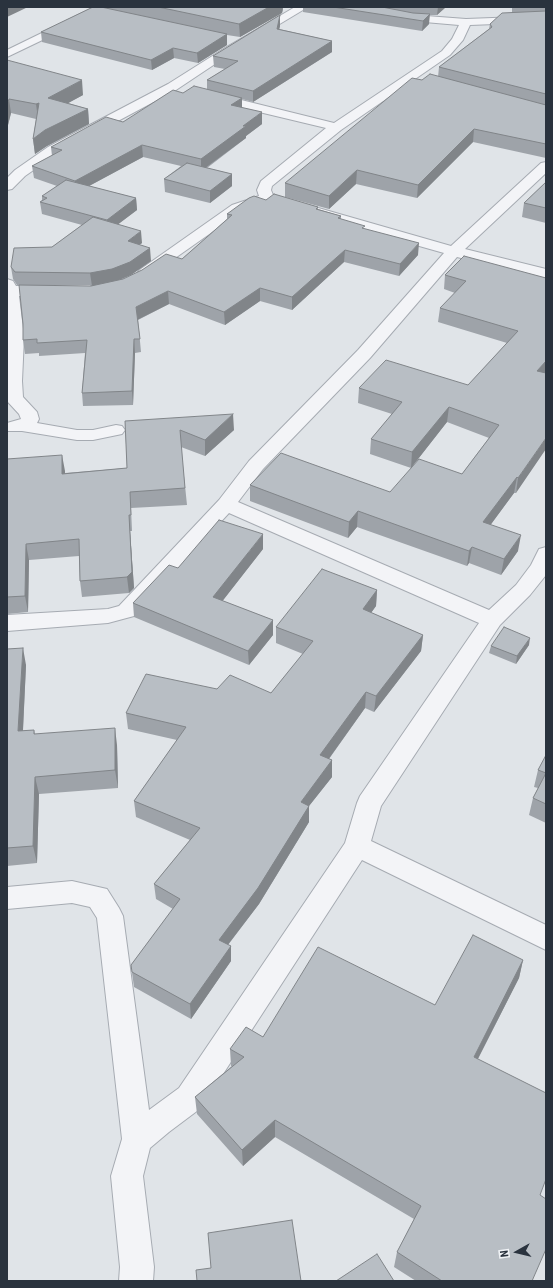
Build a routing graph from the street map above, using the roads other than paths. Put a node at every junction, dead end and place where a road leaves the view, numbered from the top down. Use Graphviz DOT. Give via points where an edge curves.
graph roads {
  1 [pos="302,7"];
  2 [pos="354,7"];
  3 [pos="103,11"];
  4 [pos="546,19"];
  5 [pos="466,22"];
  6 [pos="226,40"];
  7 [pos="242,43"];
  8 [pos="7,54"];
  9 [pos="410,77"];
  10 [pos="425,81"];
  11 [pos="172,87"];
  12 [pos="186,90"];
  13 [pos="200,94"];
  14 [pos="336,127"];
  15 [pos="546,166"];
  16 [pos="7,186"];
  17 [pos="268,198"];
  18 [pos="454,251"];
  19 [pos="546,274"];
  20 [pos="137,279"];
  21 [pos="8,289"];
  22 [pos="62,291"];
  23 [pos="14,427"];
  24 [pos="116,430"];
  25 [pos="226,504"];
  26 [pos="546,554"];
  27 [pos="492,620"];
  28 [pos="7,623"];
  29 [pos="357,846"];
  30 [pos="7,898"];
  31 [pos="546,938"];
  32 [pos="138,1140"];
  33 [pos="136,1281"];
  1 -- 7 [label="street"];
  2 -- 5 [label="street" via="413,18"];
  3 -- 8 [label="street"];
  4 -- 5 [label="street"];
  5 -- 9 [label="street" via="457,40 446,52"];
  6 -- 7 [label="street"];
  7 -- 11 [label="street"];
  9 -- 10 [label="street"];
  9 -- 14 [label="street"];
  11 -- 12 [label="street"];
  11 -- 16 [label="street" via="53,150 20,173"];
  13 -- 14 [label="street"];
  14 -- 17 [label="street" via="266,184 264,190"];
  15 -- 18 [label="street"];
  17 -- 18 [label="street"];
  17 -- 20 [label="street" via="237,208"];
  18 -- 19 [label="street"];
  18 -- 25 [label="street" via="364,354 256,465"];
  21 -- 22 [label="street"];
  21 -- 23 [label="street" via="16,336 14,398 28,412 30,419 28,423"];
  23 -- 24 [label="street" via="77,435 93,435"];
  25 -- 27 [label="street"];
  25 -- 28 [label="street" via="126,611 108,616"];
  26 -- 27 [label="street" via="523,590"];
  27 -- 29 [label="street" via="369,804"];
  29 -- 31 [label="street"];
  29 -- 32 [label="street" via="190,1098 158,1121"];
  30 -- 32 [label="street" via="72,892 98,897 110,916"];
  32 -- 33 [label="street" via="127,1176 137,1267"];
}
